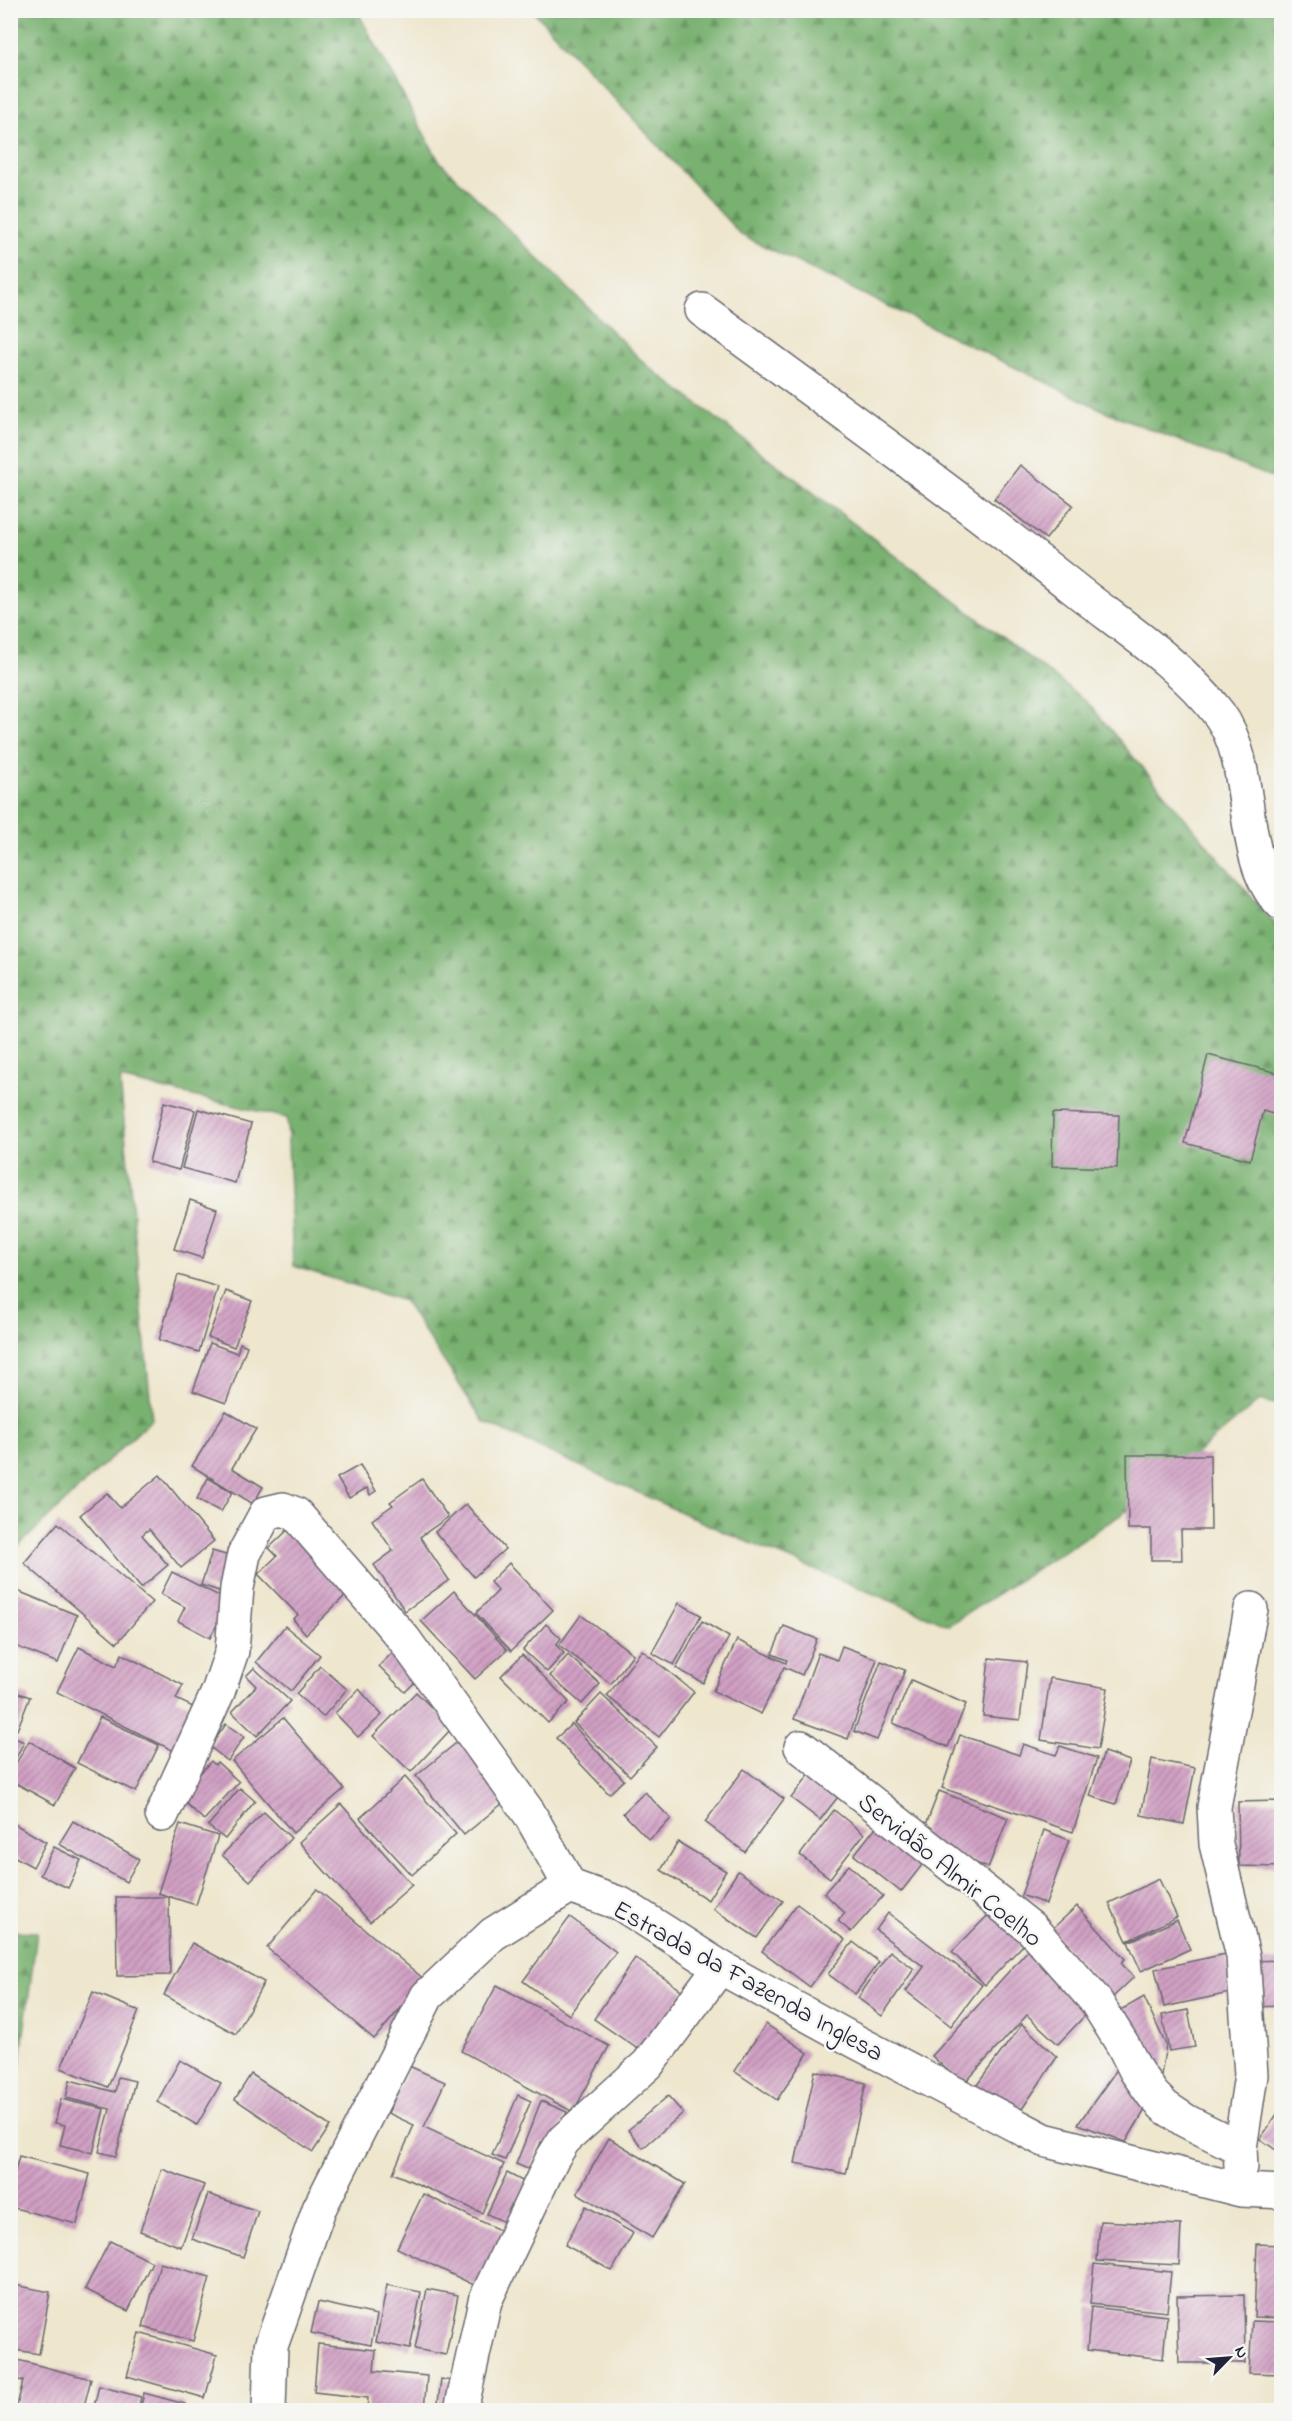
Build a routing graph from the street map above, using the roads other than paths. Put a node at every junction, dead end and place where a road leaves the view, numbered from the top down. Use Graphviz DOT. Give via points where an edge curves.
graph roads {
  1 [pos="702,310"];
  2 [pos="1281,905"];
  3 [pos="1251,1609"];
  4 [pos="801,1747"];
  5 [pos="162,1815"];
  6 [pos="570,1886"];
  7 [pos="720,1967"];
  8 [pos="1240,2148"];
  9 [pos="1241,2190"];
  10 [pos="1281,2192"];
  11 [pos="269,2410"];
  12 [pos="461,2410"];
  1 -- 2 [label="street" via="992,523 1187,678 1220,716 1236,751 1255,855 1272,896"];
  3 -- 8 [label="street" via="1214,1807 1216,1844 1243,1956 1251,2075"];
  4 -- 8 [label="street, Servidão Almir Coelho" via="1031,1928 1095,2000 1154,2095 1186,2121"];
  5 -- 6 [label="street" via="232,1652 244,1554 266,1513 284,1509 296,1514 404,1639 529,1813"];
  6 -- 7 [label="street, Estrada da Fazenda Inglesa" via="621,1904"];
  6 -- 11 [label="street" via="493,1934 427,1996 320,2209 271,2346"];
  7 -- 9 [label="street, Estrada da Fazenda Inglesa" via="1044,2140"];
  7 -- 12 [label="street" via="648,2064 564,2140 552,2159 484,2301"];
  8 -- 9 [label="street"];
  9 -- 10 [label="street, Estrada da Fazenda Inglesa"];
}
